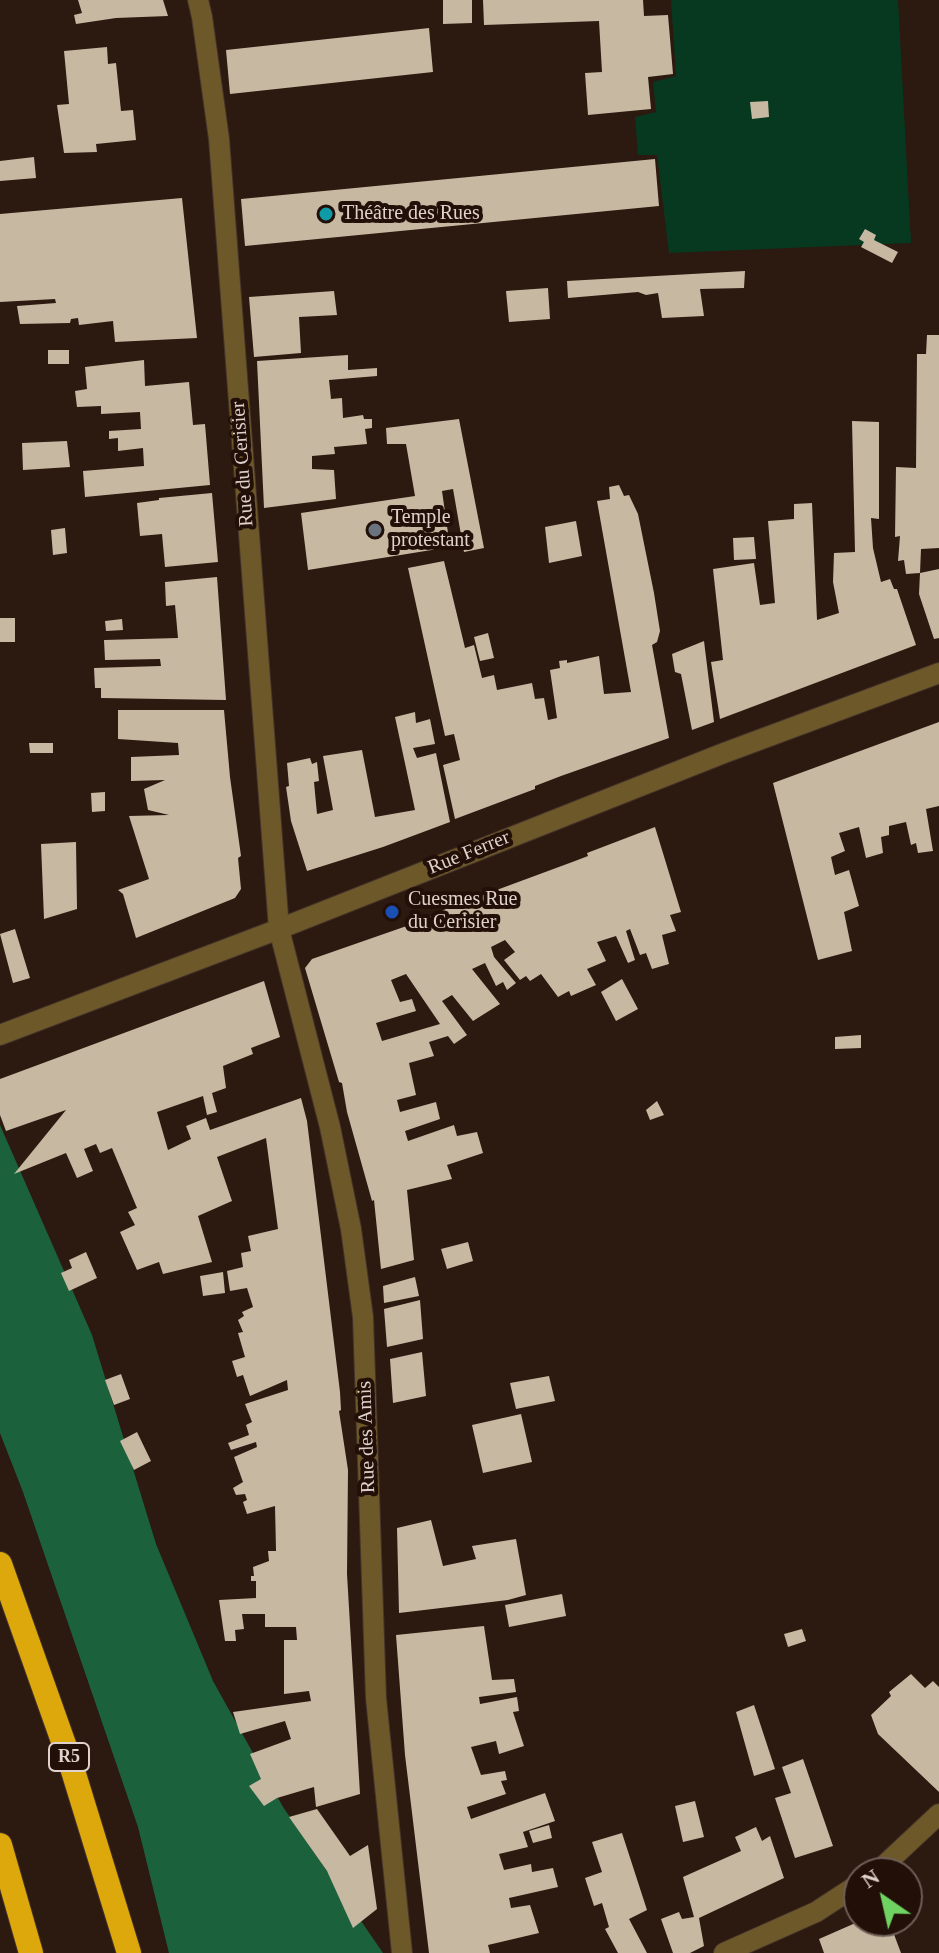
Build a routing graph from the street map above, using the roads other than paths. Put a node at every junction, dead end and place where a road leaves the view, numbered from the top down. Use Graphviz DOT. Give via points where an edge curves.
graph roads {
  1 [pos="198,0"];
  2 [pos="939,673"];
  3 [pos="279,929"];
  4 [pos="0,1035"];
  5 [pos="0,1564"];
  6 [pos="939,1814"];
  7 [pos="0,1845"];
  8 [pos="893,1857"];
  9 [pos="843,1894"];
  10 [pos="31,1953"];
  11 [pos="129,1953"];
  12 [pos="402,1953"];
  13 [pos="724,1953"];
  1 -- 3 [label="street, Rue du Cerisier" via="220,150"];
  2 -- 3 [label="street, Rue Ferrer"];
  3 -- 4 [label="street, Rue Ferrer"];
  3 -- 12 [label="street, Rue des Amis" via="330,1127 363,1317 376,1698"];
  5 -- 11 [label="highway, R5" via="70,1761"];
  6 -- 8 [label="street"];
  7 -- 10 [label="highway"];
  9 -- 13 [label="street"];
}
